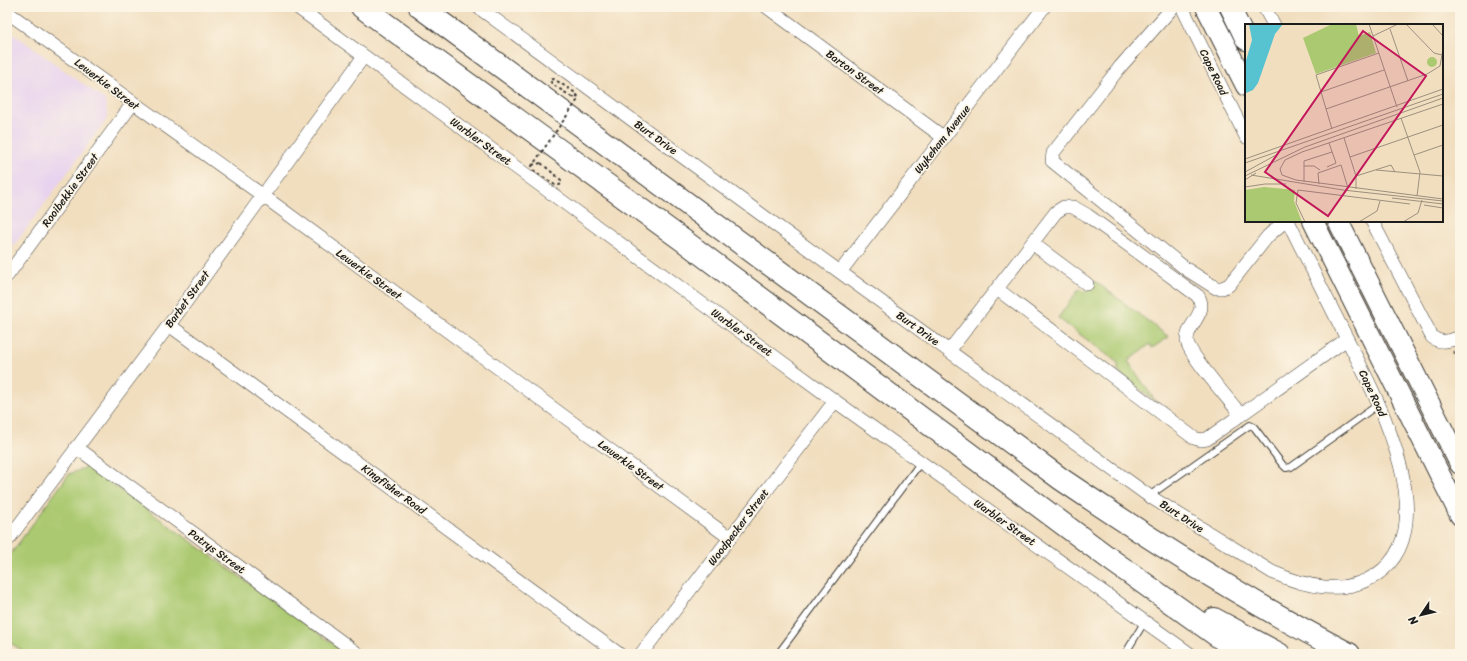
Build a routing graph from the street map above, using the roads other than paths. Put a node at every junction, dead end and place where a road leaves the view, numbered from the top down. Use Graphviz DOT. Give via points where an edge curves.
graph roads {
  1 [pos="297,7"];
  2 [pos="350,7"];
  3 [pos="362,7"];
  4 [pos="420,7"];
  5 [pos="478,7"];
  6 [pos="767,7"];
  7 [pos="1044,7"];
  8 [pos="1172,7"];
  9 [pos="1182,7"];
  10 [pos="1206,7"];
  11 [pos="1230,7"];
  12 [pos="1264,7"];
  13 [pos="7,12"];
  14 [pos="1273,24"];
  15 [pos="1245,38"];
  16 [pos="364,56"];
  17 [pos="433,59"];
  18 [pos="1245,84"];
  19 [pos="133,103"];
  20 [pos="1245,135"];
  21 [pos="943,137"];
  22 [pos="262,195"];
  23 [pos="1285,222"];
  24 [pos="1287,222"];
  25 [pos="1314,222"];
  26 [pos="1339,222"];
  27 [pos="1373,222"];
  28 [pos="1032,243"];
  29 [pos="840,272"];
  30 [pos="7,276"];
  31 [pos="1087,284"];
  32 [pos="997,289"];
  33 [pos="169,325"];
  34 [pos="1460,337"];
  35 [pos="1347,339"];
  36 [pos="949,351"];
  37 [pos="835,401"];
  38 [pos="1379,404"];
  39 [pos="1241,415"];
  40 [pos="76,447"];
  41 [pos="921,462"];
  42 [pos="1460,464"];
  43 [pos="1149,496"];
  44 [pos="1460,515"];
  45 [pos="730,538"];
  46 [pos="7,540"];
  47 [pos="1114,562"];
  48 [pos="1380,572"];
  49 [pos="1231,588"];
  50 [pos="1145,621"];
  51 [pos="358,654"];
  52 [pos="619,654"];
  53 [pos="641,654"];
  54 [pos="778,654"];
  55 [pos="1125,654"];
  56 [pos="1190,654"];
  57 [pos="1243,654"];
  58 [pos="1279,654"];
  59 [pos="1349,654"];
  60 [pos="1367,654"];
  1 -- 16 [label="street, Warbler Street"];
  2 -- 17 [label="highway"];
  3 -- 17 [label="highway"];
  4 -- 49 [label="highway" via="1061,479"];
  5 -- 29 [label="street, Burt Drive"];
  6 -- 21 [label="street, Barton Street"];
  7 -- 21 [label="street, Wykeham Avenue"];
  8 -- 23 [label="street" via="1058,147 1052,161 1186,268 1216,288 1229,285 1268,236"];
  9 -- 20 [label="street, Cape Road"];
  10 -- 18 [label="main road, Cape Road"];
  11 -- 15 [label="main road"];
  12 -- 14 [label="street"];
  13 -- 19 [label="street, Lewerkie Street"];
  16 -- 22 [label="street, Barbet Street"];
  16 -- 37 [label="street, Warbler Street"];
  17 -- 47 [label="highway" via="684,241"];
  19 -- 22 [label="street, Lewerkie Street"];
  19 -- 30 [label="street, Rooibekkie Street"];
  21 -- 29 [label="street, Wykeham Avenue"];
  22 -- 33 [label="street, Barbet Street"];
  22 -- 45 [label="street, Lewerkie Street"];
  24 -- 35 [label="street, Cape Road"];
  25 -- 44 [label="main road, Cape Road"];
  26 -- 42 [label="main road"];
  27 -- 34 [label="street" via="1428,332 1437,341"];
  28 -- 31 [label="street"];
  28 -- 32 [label="street"];
  28 -- 39 [label="street" via="1056,212 1064,207 1073,207 1198,296 1202,305 1201,311 1189,333 1189,346"];
  29 -- 36 [label="street, Burt Drive"];
  32 -- 36 [label="street"];
  32 -- 39 [label="street" via="1194,438 1207,439"];
  33 -- 40 [label="street, Barbet Street"];
  33 -- 52 [label="street, Kingfisher Road"];
  35 -- 38 [label="street, Cape Road"];
  35 -- 39 [label="street"];
  36 -- 43 [label="street, Burt Drive"];
  37 -- 41 [label="street, Warbler Street"];
  37 -- 45 [label="street, Woodpecker Street"];
  38 -- 43 [label="lane" via="1291,467 1286,468 1250,425"];
  38 -- 48 [label="street, Cape Road" via="1396,447 1402,473 1406,515 1398,551"];
  40 -- 46 [label="street, Barbet Street"];
  40 -- 51 [label="street, Patrys Street"];
  41 -- 50 [label="street, Warbler Street"];
  41 -- 54 [label="lane"];
  43 -- 48 [label="street, Burt Drive" via="1252,561 1292,581 1318,587 1338,588 1367,580"];
  45 -- 53 [label="street, Woodpecker Street"];
  47 -- 57 [label="highway"];
  47 -- 58 [label="highway"];
  49 -- 59 [label="highway"];
  49 -- 60 [label="highway"];
  50 -- 55 [label="lane"];
  50 -- 56 [label="street, Warbler Street"];
}
